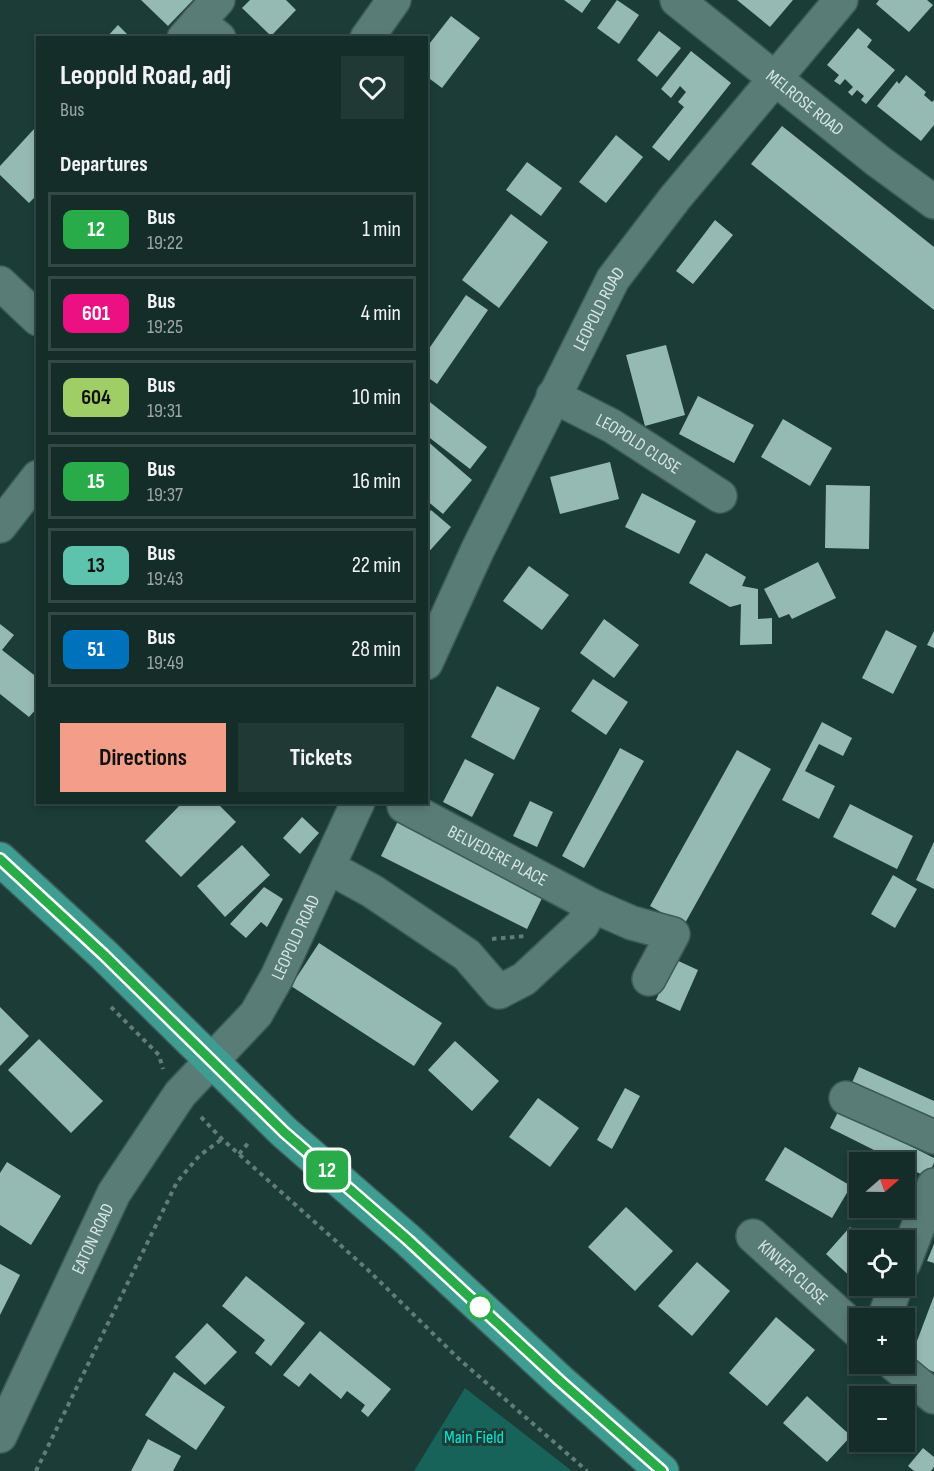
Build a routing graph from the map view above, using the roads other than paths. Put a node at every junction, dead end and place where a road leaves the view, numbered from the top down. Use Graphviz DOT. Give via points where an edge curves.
graph roads {
  1 [pos="394,0"];
  2 [pos="677,0"];
  3 [pos="841,0"];
  4 [pos="368,36"];
  5 [pos="775,79"];
  6 [pos="934,202"];
  7 [pos="0,283"];
  8 [pos="36,317"];
  9 [pos="553,396"];
  10 [pos="36,480"];
  11 [pos="720,496"];
  12 [pos="0,526"];
  13 [pos="428,659"];
  14 [pos="357,804"];
  15 [pos="404,806"];
  16 [pos="0,859"];
  17 [pos="328,867"];
  18 [pos="593,906"];
  19 [pos="649,979"];
  20 [pos="212,1060"];
  21 [pos="846,1098"];
  22 [pos="934,1137"];
  23 [pos="934,1185"];
  24 [pos="915,1234"];
  25 [pos="753,1236"];
  26 [pos="849,1323"];
  27 [pos="906,1374"];
  28 [pos="934,1397"];
  29 [pos="0,1436"];
  30 [pos="662,1471"];
  1 -- 4 [label="street"];
  2 -- 5 [label="street, MELROSE ROAD"];
  3 -- 5 [label="street, LEOPOLD ROAD"];
  5 -- 6 [label="street, MELROSE ROAD"];
  5 -- 9 [label="street, LEOPOLD ROAD" via="613,279"];
  7 -- 8 [label="street"];
  9 -- 11 [label="street, LEOPOLD CLOSE" via="612,426"];
  9 -- 13 [label="street, LEOPOLD ROAD"];
  10 -- 12 [label="street"];
  14 -- 17 [label="street, LEOPOLD ROAD"];
  15 -- 18 [label="street, BELVEDERE PLACE"];
  16 -- 20 [label="highway"];
  17 -- 18 [label="street" via="372,891 467,955 499,992 524,979 582,925"];
  17 -- 20 [label="street, LEOPOLD ROAD" via="256,1014"];
  18 -- 19 [label="street, BELVEDERE PLACE" via="632,924 673,934"];
  20 -- 29 [label="street, EATON ROAD" via="180,1094 114,1193"];
  20 -- 30 [label="highway" via="284,1132"];
  21 -- 22 [label="street"];
  23 -- 24 [label="street"];
  25 -- 26 [label="street, KINVER CLOSE"];
  27 -- 28 [label="street"];
}
